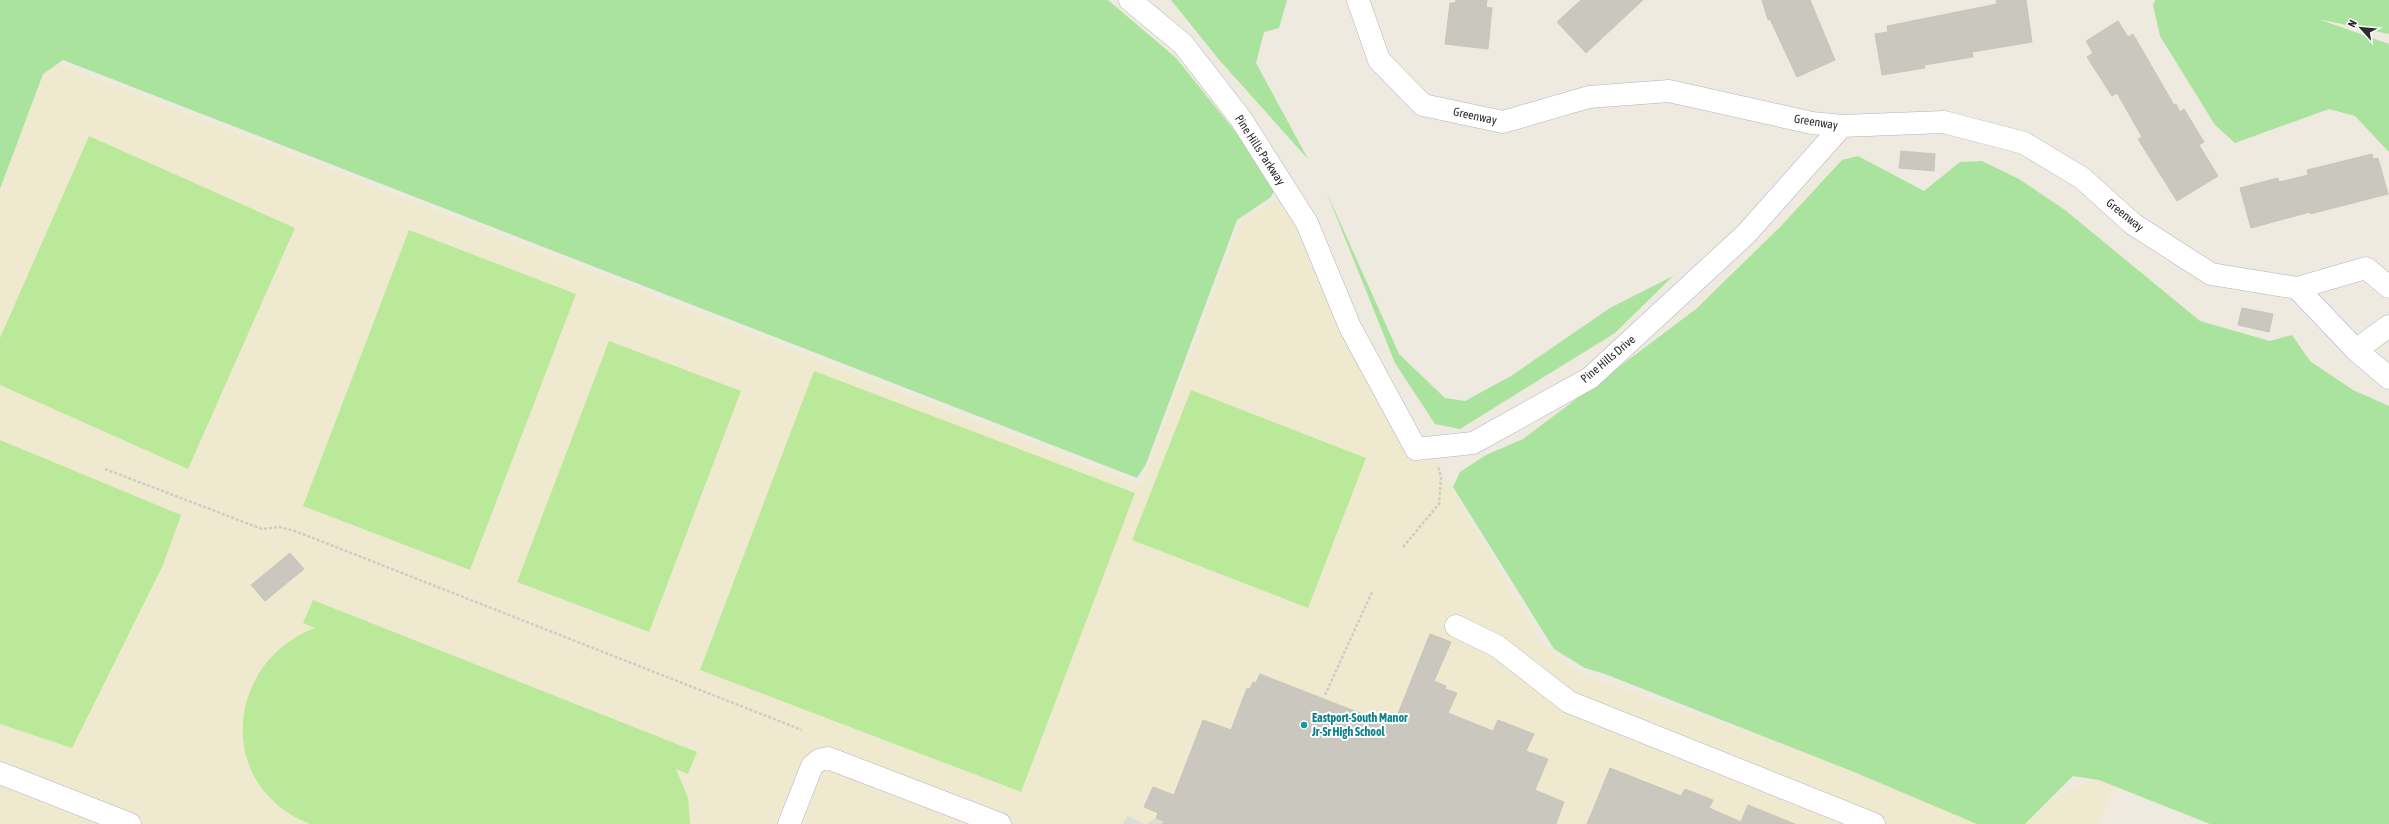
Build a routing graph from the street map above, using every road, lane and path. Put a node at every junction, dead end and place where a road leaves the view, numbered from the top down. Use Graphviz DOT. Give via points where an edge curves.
graph roads {
  1 [pos="1130,0"];
  2 [pos="1358,0"];
  3 [pos="1842,126"];
  4 [pos="2389,287"];
  5 [pos="2297,288"];
  6 [pos="2389,326"];
  7 [pos="1350,327"];
  8 [pos="2356,350"];
  9 [pos="2389,378"];
  10 [pos="1434,447"];
  11 [pos="106,469"];
  12 [pos="1403,547"];
  13 [pos="1372,592"];
  14 [pos="1456,626"];
  15 [pos="1325,695"];
  16 [pos="802,730"];
  17 [pos="0,773"];
  18 [pos="130,824"];
  19 [pos="789,824"];
  20 [pos="1000,824"];
  21 [pos="1874,824"];
  1 -- 7 [label="street, Pine Hills Parkway" via="1183,44 1241,119 1307,223"];
  2 -- 3 [label="street, Greenway" via="1379,60 1424,105 1503,122 1589,97 1669,91 1812,123"];
  3 -- 5 [label="street, Greenway" via="1944,122 2024,143 2082,178 2133,224 2211,274"];
  3 -- 10 [label="street, Pine Hills Drive" via="1746,234 1590,378 1473,444"];
  4 -- 5 [label="street, Greenway" via="2366,268"];
  5 -- 8 [label="street"];
  6 -- 8 [label="street"];
  7 -- 10 [label="street, Pine Hills Drive" via="1416,449"];
  8 -- 9 [label="street"];
  10 -- 12 [label="path" via="1441,478 1439,504"];
  11 -- 16 [label="path" via="262,529 279,527 295,531"];
  13 -- 15 [label="path"];
  14 -- 21 [label="street" via="1497,646 1569,702"];
  17 -- 18 [label="street"];
  19 -- 20 [label="street" via="812,766 819,760 828,758"];
}
